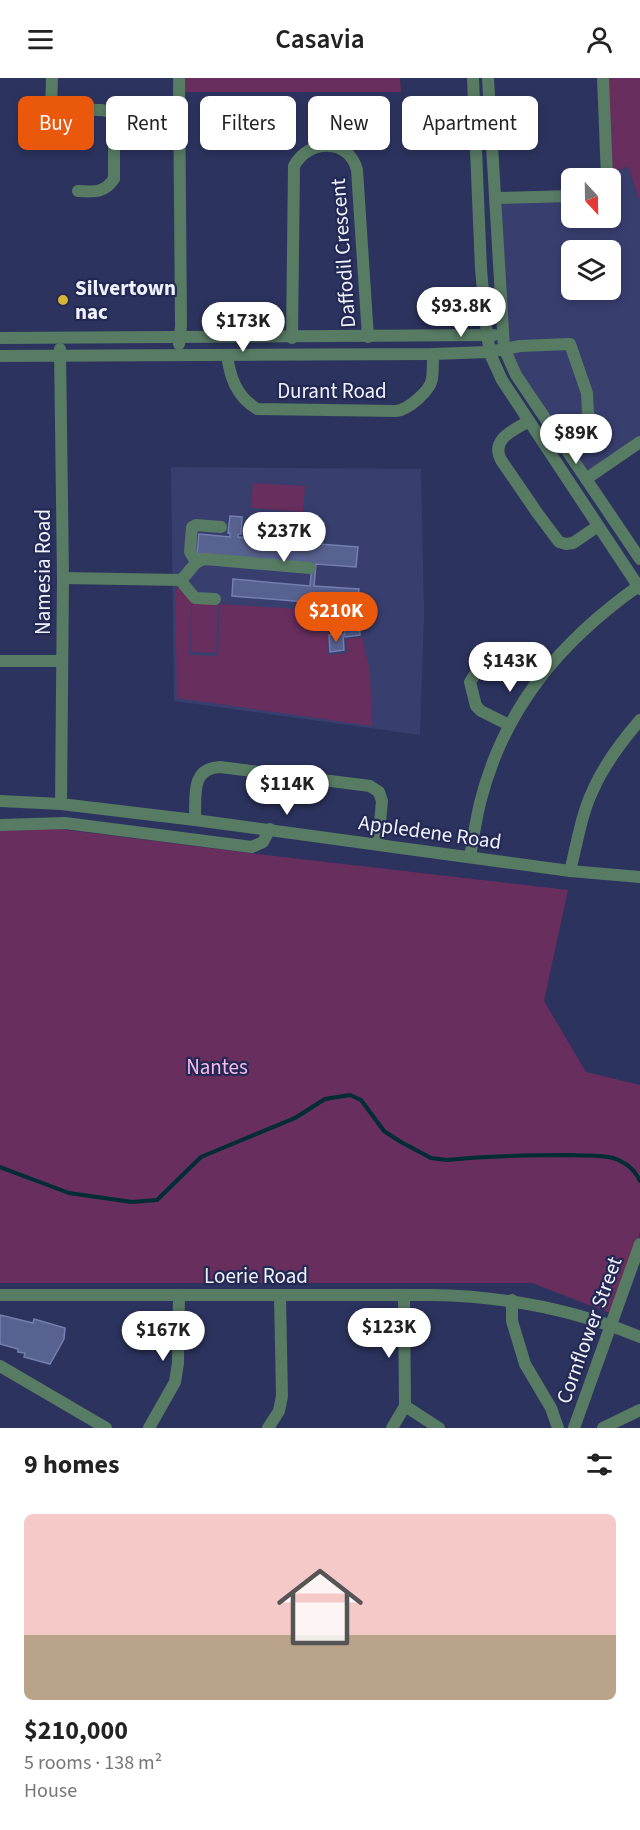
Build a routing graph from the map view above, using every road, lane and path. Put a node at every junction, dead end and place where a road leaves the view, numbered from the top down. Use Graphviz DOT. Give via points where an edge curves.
graph roads {
  1 [pos="52,78"];
  2 [pos="179,78"];
  3 [pos="473,78"];
  4 [pos="488,78"];
  5 [pos="603,78"];
  6 [pos="51,96"];
  7 [pos="94,110"];
  8 [pos="608,168"];
  9 [pos="78,191"];
  10 [pos="561,196"];
  11 [pos="496,198"];
  12 [pos="503,335"];
  13 [pos="486,336"];
  14 [pos="368,337"];
  15 [pos="0,338"];
  16 [pos="180,338"];
  17 [pos="292,338"];
  18 [pos="330,338"];
  19 [pos="60,339"];
  20 [pos="504,348"];
  21 [pos="489,352"];
  22 [pos="329,354"];
  23 [pos="433,354"];
  24 [pos="178,355"];
  25 [pos="226,355"];
  26 [pos="0,356"];
  27 [pos="61,356"];
  28 [pos="529,421"];
  29 [pos="594,435"];
  30 [pos="640,442"];
  31 [pos="586,479"];
  32 [pos="598,526"];
  33 [pos="220,527"];
  34 [pos="640,559"];
  35 [pos="196,562"];
  36 [pos="310,568"];
  37 [pos="63,578"];
  38 [pos="180,580"];
  39 [pos="639,587"];
  40 [pos="215,599"];
  41 [pos="0,661"];
  42 [pos="62,661"];
  43 [pos="537,680"];
  44 [pos="640,720"];
  45 [pos="509,725"];
  46 [pos="0,801"];
  47 [pos="64,805"];
  48 [pos="195,819"];
  49 [pos="65,824"];
  50 [pos="0,825"];
  51 [pos="270,829"];
  52 [pos="378,844"];
  53 [pos="470,857"];
  54 [pos="570,871"];
  55 [pos="640,877"];
  56 [pos="640,1244"];
  57 [pos="0,1295"];
  58 [pos="404,1295"];
  59 [pos="179,1296"];
  60 [pos="280,1296"];
  61 [pos="512,1300"];
  62 [pos="612,1326"];
  63 [pos="640,1336"];
  64 [pos="0,1366"];
  65 [pos="405,1406"];
  66 [pos="640,1410"];
  67 [pos="106,1428"];
  68 [pos="149,1428"];
  69 [pos="268,1428"];
  70 [pos="392,1428"];
  71 [pos="439,1428"];
  72 [pos="558,1428"];
  73 [pos="574,1428"];
  74 [pos="603,1428"];
  1 -- 6 [label="street"];
  2 -- 16 [label="street"];
  3 -- 13 [label="street"];
  4 -- 11 [label="street"];
  5 -- 8 [label="street"];
  7 -- 9 [label="street" via="111,110 115,116 114,179 101,192"];
  10 -- 11 [label="street"];
  11 -- 12 [label="street"];
  12 -- 13 [label="street"];
  12 -- 20 [label="street"];
  13 -- 14 [label="street"];
  13 -- 21 [label="street"];
  14 -- 17 [label="street, Daffodil Crescent" via="355,161 339,147 323,146 305,152 294,166"];
  14 -- 18 [label="street"];
  15 -- 19 [label="street"];
  16 -- 17 [label="street"];
  16 -- 19 [label="street"];
  16 -- 24 [label="street"];
  17 -- 18 [label="street"];
  18 -- 22 [label="street"];
  19 -- 27 [label="street, Namesia Road"];
  20 -- 21 [label="street, Durant Road"];
  20 -- 29 [label="street, Durant Road" via="570,344 587,393"];
  20 -- 31 [label="street" via="516,375"];
  21 -- 23 [label="street, Durant Road"];
  21 -- 28 [label="street"];
  22 -- 23 [label="street, Durant Road"];
  22 -- 25 [label="street, Durant Road"];
  23 -- 25 [label="street, Durant Road" via="430,385 409,407 396,411 257,409 234,386"];
  24 -- 25 [label="street, Durant Road"];
  24 -- 27 [label="street, Durant Road"];
  26 -- 27 [label="street, Durant Road"];
  27 -- 37 [label="street, Namesia Road"];
  28 -- 32 [label="street"];
  28 -- 32 [label="street" via="509,433 499,445 499,455 507,469 559,542 573,543"];
  30 -- 31 [label="street"];
  31 -- 34 [label="street"];
  32 -- 39 [label="street"];
  33 -- 35 [label="street" via="192,527 190,552"];
  35 -- 36 [label="street" via="205,559"];
  35 -- 38 [label="street"];
  37 -- 38 [label="street"];
  37 -- 42 [label="street, Namesia Road"];
  38 -- 40 [label="street" via="195,598"];
  39 -- 43 [label="street" via="585,628"];
  41 -- 42 [label="street"];
  42 -- 47 [label="street, Namesia Road"];
  43 -- 45 [label="street"];
  43 -- 45 [label="street" via="503,657 483,662 470,682 476,706"];
  44 -- 54 [label="street" via="622,741 592,791"];
  45 -- 53 [label="street" via="485,783"];
  46 -- 47 [label="street, Appledene Road"];
  47 -- 48 [label="street, Appledene Road"];
  47 -- 49 [label="street, Namesia Road"];
  48 -- 51 [label="street, Appledene Road"];
  48 -- 52 [label="street" via="197,782 200,773 209,767 370,786 379,792 382,801"];
  49 -- 50 [label="street"];
  49 -- 51 [label="street" via="252,847 263,842"];
  51 -- 52 [label="street, Appledene Road"];
  52 -- 53 [label="street, Appledene Road"];
  53 -- 54 [label="street, Appledene Road"];
  54 -- 55 [label="street, Appledene Road"];
  56 -- 62 [label="street, Cornflower Street"];
  57 -- 59 [label="street, Loerie Road"];
  58 -- 60 [label="street, Loerie Road"];
  58 -- 61 [label="street, Loerie Road"];
  58 -- 65 [label="street"];
  59 -- 60 [label="street, Loerie Road"];
  59 -- 68 [label="street" via="175,1382"];
  60 -- 69 [label="street" via="282,1396"];
  61 -- 62 [label="street, Loerie Road"];
  61 -- 72 [label="street" via="512,1321 525,1364"];
  62 -- 63 [label="street, Loerie Road"];
  62 -- 73 [label="street, Cornflower Street"];
  64 -- 67 [label="street"];
  65 -- 70 [label="street"];
  65 -- 71 [label="street"];
  66 -- 74 [label="street"];
}
